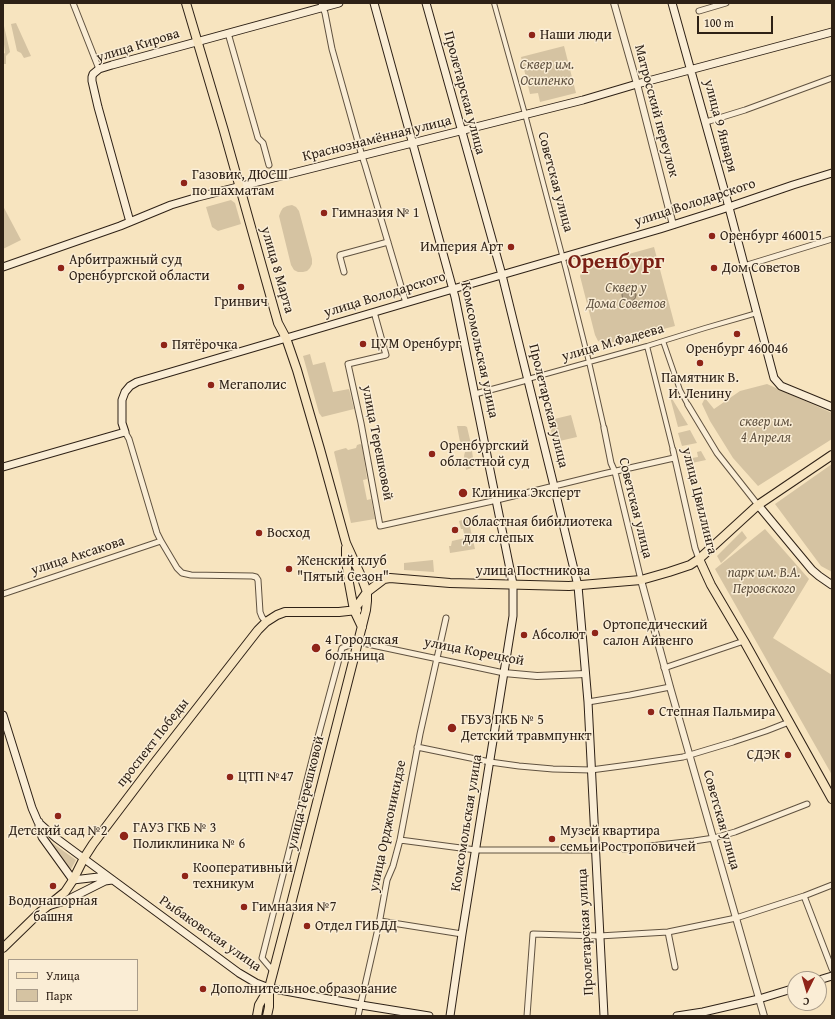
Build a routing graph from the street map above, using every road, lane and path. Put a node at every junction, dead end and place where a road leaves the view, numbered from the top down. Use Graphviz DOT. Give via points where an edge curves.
graph roads {
  1 [pos="73,3"];
  2 [pos="186,3"];
  3 [pos="339,3"];
  4 [pos="374,3"];
  5 [pos="426,3"];
  6 [pos="494,3"];
  7 [pos="614,3"];
  8 [pos="672,3"];
  9 [pos="726,3"];
  10 [pos="322,5"];
  11 [pos="699,11"];
  12 [pos="832,32"];
  13 [pos="228,33"];
  14 [pos="198,42"];
  15 [pos="99,69"];
  16 [pos="692,70"];
  17 [pos="832,78"];
  18 [pos="638,84"];
  19 [pos="525,114"];
  20 [pos="706,122"];
  21 [pos="461,131"];
  22 [pos="413,143"];
  23 [pos="362,156"];
  24 [pos="269,166"];
  25 [pos="832,173"];
  26 [pos="239,186"];
  27 [pos="729,207"];
  28 [pos="130,222"];
  29 [pos="673,225"];
  30 [pos="832,239"];
  31 [pos="388,242"];
  32 [pos="563,258"];
  33 [pos="744,266"];
  34 [pos="3,267"];
  35 [pos="344,272"];
  36 [pos="502,275"];
  37 [pos="453,289"];
  38 [pos="406,303"];
  39 [pos="374,312"];
  40 [pos="757,313"];
  41 [pos="286,338"];
  42 [pos="663,341"];
  43 [pos="648,346"];
  44 [pos="589,362"];
  45 [pos="527,380"];
  46 [pos="475,394"];
  47 [pos="688,405"];
  48 [pos="832,407"];
  49 [pos="604,428"];
  50 [pos="124,432"];
  51 [pos="673,450"];
  52 [pos="832,455"];
  53 [pos="674,458"];
  54 [pos="3,467"];
  55 [pos="615,472"];
  56 [pos="554,486"];
  57 [pos="497,500"];
  58 [pos="758,505"];
  59 [pos="161,541"];
  60 [pos="346,543"];
  61 [pos="699,560"];
  62 [pos="641,580"];
  63 [pos="513,584"];
  64 [pos="832,585"];
  65 [pos="578,586"];
  66 [pos="367,592"];
  67 [pos="3,594"];
  68 [pos="354,610"];
  69 [pos="366,610"];
  70 [pos="446,618"];
  71 [pos="266,622"];
  72 [pos="362,627"];
  73 [pos="744,641"];
  74 [pos="358,642"];
  75 [pos="437,658"];
  76 [pos="664,668"];
  77 [pos="504,673"];
  78 [pos="585,674"];
  79 [pos="670,687"];
  80 [pos="588,702"];
  81 [pos="3,715"];
  82 [pos="789,722"];
  83 [pos="417,747"];
  84 [pos="689,755"];
  85 [pos="490,762"];
  86 [pos="591,770"];
  87 [pos="832,799"];
  88 [pos="807,804"];
  89 [pos="38,822"];
  90 [pos="714,838"];
  91 [pos="400,840"];
  92 [pos="624,849"];
  93 [pos="476,850"];
  94 [pos="595,850"];
  95 [pos="84,858"];
  96 [pos="109,878"];
  97 [pos="73,880"];
  98 [pos="832,885"];
  99 [pos="804,896"];
  100 [pos="48,906"];
  101 [pos="736,918"];
  102 [pos="380,921"];
  103 [pos="668,932"];
  104 [pos="462,934"];
  105 [pos="599,936"];
  106 [pos="3,948"];
  107 [pos="675,967"];
  108 [pos="832,969"];
  109 [pos="273,971"];
  110 [pos="269,988"];
  111 [pos="787,990"];
  112 [pos="759,999"];
  113 [pos="361,1005"];
  114 [pos="704,1014"];
  115 [pos="257,1016"];
  116 [pos="267,1016"];
  117 [pos="358,1016"];
  118 [pos="429,1016"];
  119 [pos="450,1016"];
  120 [pos="527,1016"];
  121 [pos="604,1016"];
  122 [pos="678,1016"];
  123 [pos="764,1016"];
  1 -- 15 [label="street"];
  2 -- 14 [label="main road, улица 8 Марта"];
  3 -- 10 [label="main road, улица Кирова"];
  4 -- 22 [label="main road, Комсомольская улица"];
  5 -- 21 [label="main road, Пролетарская улица"];
  6 -- 19 [label="street, Советская улица"];
  7 -- 18 [label="street, Матросский переулок"];
  8 -- 16 [label="main road, улица 9 Января"];
  9 -- 11 [label="street"];
  10 -- 13 [label="main road, улица Кирова"];
  10 -- 23 [label="street"];
  12 -- 16 [label="main road, Краснознамённая улица"];
  13 -- 14 [label="main road, улица Кирова"];
  13 -- 24 [label="street" via="258,138 263,144"];
  14 -- 15 [label="main road, улица Кирова"];
  14 -- 26 [label="main road, улица 8 Марта"];
  15 -- 28 [label="main road, улица Кирова" via="93,74 92,81"];
  16 -- 18 [label="main road, Краснознамённая улица"];
  16 -- 20 [label="main road, улица 9 Января"];
  17 -- 20 [label="street"];
  18 -- 19 [label="main road, Краснознамённая улица"];
  18 -- 29 [label="street, Матросский переулок"];
  19 -- 21 [label="main road, Краснознамённая улица"];
  19 -- 32 [label="street, Советская улица"];
  20 -- 27 [label="main road, улица 9 Января"];
  21 -- 22 [label="main road, Краснознамённая улица"];
  21 -- 36 [label="main road, Пролетарская улица"];
  22 -- 23 [label="main road, Краснознамённая улица"];
  22 -- 37 [label="main road, Комсомольская улица"];
  23 -- 26 [label="main road, Краснознамённая улица"];
  23 -- 31 [label="street"];
  25 -- 27 [label="main road, улица Володарского"];
  26 -- 28 [label="main road, Краснознамённая улица" via="171,205"];
  26 -- 41 [label="main road, улица 8 Марта" via="278,322"];
  27 -- 29 [label="main road, улица Володарского"];
  27 -- 33 [label="main road, улица 9 Января"];
  28 -- 34 [label="main road, Краснознамённая улица"];
  29 -- 32 [label="main road, улица Володарского"];
  30 -- 33 [label="street"];
  31 -- 35 [label="street" via="340,255"];
  31 -- 38 [label="street"];
  32 -- 36 [label="main road, улица Володарского"];
  32 -- 44 [label="street, Советская улица"];
  33 -- 40 [label="main road, улица 9 Января"];
  36 -- 37 [label="main road, улица Володарского"];
  36 -- 45 [label="main road, Пролетарская улица"];
  37 -- 38 [label="main road, улица Володарского"];
  37 -- 46 [label="main road, Комсомольская улица"];
  38 -- 39 [label="main road, улица Володарского"];
  39 -- 41 [label="main road, улица Володарского"];
  39 -- 57 [label="street, улица Терешковой" via="386,355 348,364 380,526"];
  40 -- 42 [label="street, улица М.Фадеева"];
  40 -- 48 [label="main road, улица 9 Января" via="774,378 781,386"];
  41 -- 50 [label="main road, улица Володарского" via="130,386 124,392 122,400"];
  41 -- 60 [label="main road, улица 8 Марта"];
  42 -- 43 [label="street, улица М.Фадеева"];
  42 -- 47 [label="street"];
  43 -- 44 [label="street, улица М.Фадеева"];
  43 -- 51 [label="street, улица Цвиллинга"];
  44 -- 45 [label="street, улица М.Фадеева"];
  44 -- 49 [label="street, Советская улица"];
  45 -- 46 [label="street, улица М.Фадеева"];
  45 -- 56 [label="main road, Пролетарская улица"];
  46 -- 57 [label="main road, Комсомольская улица"];
  47 -- 58 [label="street" via="708,441"];
  49 -- 55 [label="street, Советская улица"];
  50 -- 54 [label="main road"];
  50 -- 59 [label="street" via="129,439"];
  51 -- 53 [label="street, улица Цвиллинга"];
  52 -- 58 [label="main road, улица Постникова"];
  53 -- 55 [label="street"];
  53 -- 61 [label="street, улица Цвиллинга"];
  55 -- 56 [label="street"];
  55 -- 62 [label="street, Советская улица"];
  56 -- 57 [label="street"];
  56 -- 65 [label="main road, Пролетарская улица"];
  57 -- 63 [label="main road, Комсомольская улица"];
  58 -- 61 [label="main road, улица Постникова"];
  58 -- 64 [label="main road" via="812,570"];
  59 -- 67 [label="street, улица Аксакова"];
  59 -- 71 [label="street" via="179,571 187,574 256,577 260,612"];
  60 -- 66 [label="main road, улица 8 Марта"];
  60 -- 68 [label="main road, улица 8 Марта" via="346,560"];
  61 -- 62 [label="main road, улица Постникова"];
  61 -- 73 [label="main road, улица Цвиллинга"];
  62 -- 65 [label="main road, улица Постникова"];
  62 -- 76 [label="street, Советская улица"];
  63 -- 65 [label="main road, улица Постникова"];
  63 -- 66 [label="main road, улица Постникова" via="450,583 390,578 384,579"];
  63 -- 77 [label="main road, Комсомольская улица" via="514,597"];
  65 -- 78 [label="main road, Пролетарская улица"];
  66 -- 68 [label="main road"];
  66 -- 69 [label="main road, улица Терешковой"];
  68 -- 69 [label="main road, проспект Победы"];
  68 -- 71 [label="main road, проспект Победы" via="285,612"];
  68 -- 72 [label="main road"];
  69 -- 72 [label="main road, улица Терешковой"];
  70 -- 75 [label="street, улица Орджоникидзе"];
  71 -- 95 [label="main road, проспект Победы" via="152,766"];
  72 -- 74 [label="main road, улица Терешковой"];
  73 -- 76 [label="street"];
  73 -- 82 [label="main road, улица Цвиллинга"];
  74 -- 75 [label="street, улица Корецкой"];
  74 -- 109 [label="main road, улица Терешковой"];
  74 -- 109 [label="street" via="342,648 315,748 262,958"];
  75 -- 77 [label="street, улица Корецкой"];
  75 -- 83 [label="street, улица Орджоникидзе"];
  76 -- 79 [label="street, Советская улица"];
  77 -- 78 [label="street, улица Корецкой" via="538,676"];
  77 -- 85 [label="main road, Комсомольская улица"];
  78 -- 80 [label="main road, Пролетарская улица"];
  79 -- 80 [label="street"];
  79 -- 84 [label="street, Советская улица"];
  80 -- 86 [label="main road, Пролетарская улица"];
  81 -- 89 [label="main road"];
  82 -- 84 [label="street"];
  82 -- 87 [label="main road, улица Цвиллинга"];
  83 -- 85 [label="street"];
  83 -- 91 [label="street, улица Орджоникидзе"];
  84 -- 86 [label="street"];
  84 -- 90 [label="street, Советская улица"];
  85 -- 86 [label="street"];
  85 -- 93 [label="main road, Комсомольская улица"];
  86 -- 94 [label="main road, Пролетарская улица"];
  88 -- 90 [label="street"];
  89 -- 95 [label="main road, Рыбаковская улица"];
  89 -- 97 [label="main road" via="42,837"];
  90 -- 92 [label="street"];
  90 -- 101 [label="street, Советская улица"];
  91 -- 93 [label="street"];
  91 -- 102 [label="street, улица Орджоникидзе" via="387,880"];
  93 -- 94 [label="street"];
  93 -- 104 [label="main road, Комсомольская улица"];
  94 -- 105 [label="main road, Пролетарская улица"];
  95 -- 96 [label="main road, Рыбаковская улица"];
  95 -- 97 [label="main road, проспект Победы"];
  96 -- 97 [label="main road"];
  96 -- 100 [label="main road" via="65,901"];
  96 -- 110 [label="main road, Рыбаковская улица" via="239,973"];
  97 -- 100 [label="main road, проспект Победы" via="65,892"];
  98 -- 99 [label="street"];
  99 -- 101 [label="street"];
  99 -- 108 [label="street"];
  100 -- 106 [label="main road, проспект Победы"];
  101 -- 103 [label="street"];
  101 -- 112 [label="street, Советская улица"];
  102 -- 104 [label="street"];
  102 -- 113 [label="street, улица Орджоникидзе"];
  103 -- 105 [label="street"];
  103 -- 107 [label="street"];
  104 -- 119 [label="main road, Комсомольская улица"];
  105 -- 120 [label="street" via="533,934"];
  105 -- 121 [label="main road, Пролетарская улица"];
  109 -- 110 [label="main road, улица Терешковой"];
  110 -- 113 [label="main road, Рыбаковская улица"];
  110 -- 115 [label="main road, улица Терешковой"];
  110 -- 116 [label="main road, улица Терешковой"];
  111 -- 112 [label="main road"];
  112 -- 114 [label="main road"];
  112 -- 123 [label="street, Советская улица"];
  113 -- 117 [label="street, улица Орджоникидзе"];
  113 -- 118 [label="main road, Рыбаковская улица"];
  114 -- 122 [label="main road"];
}
